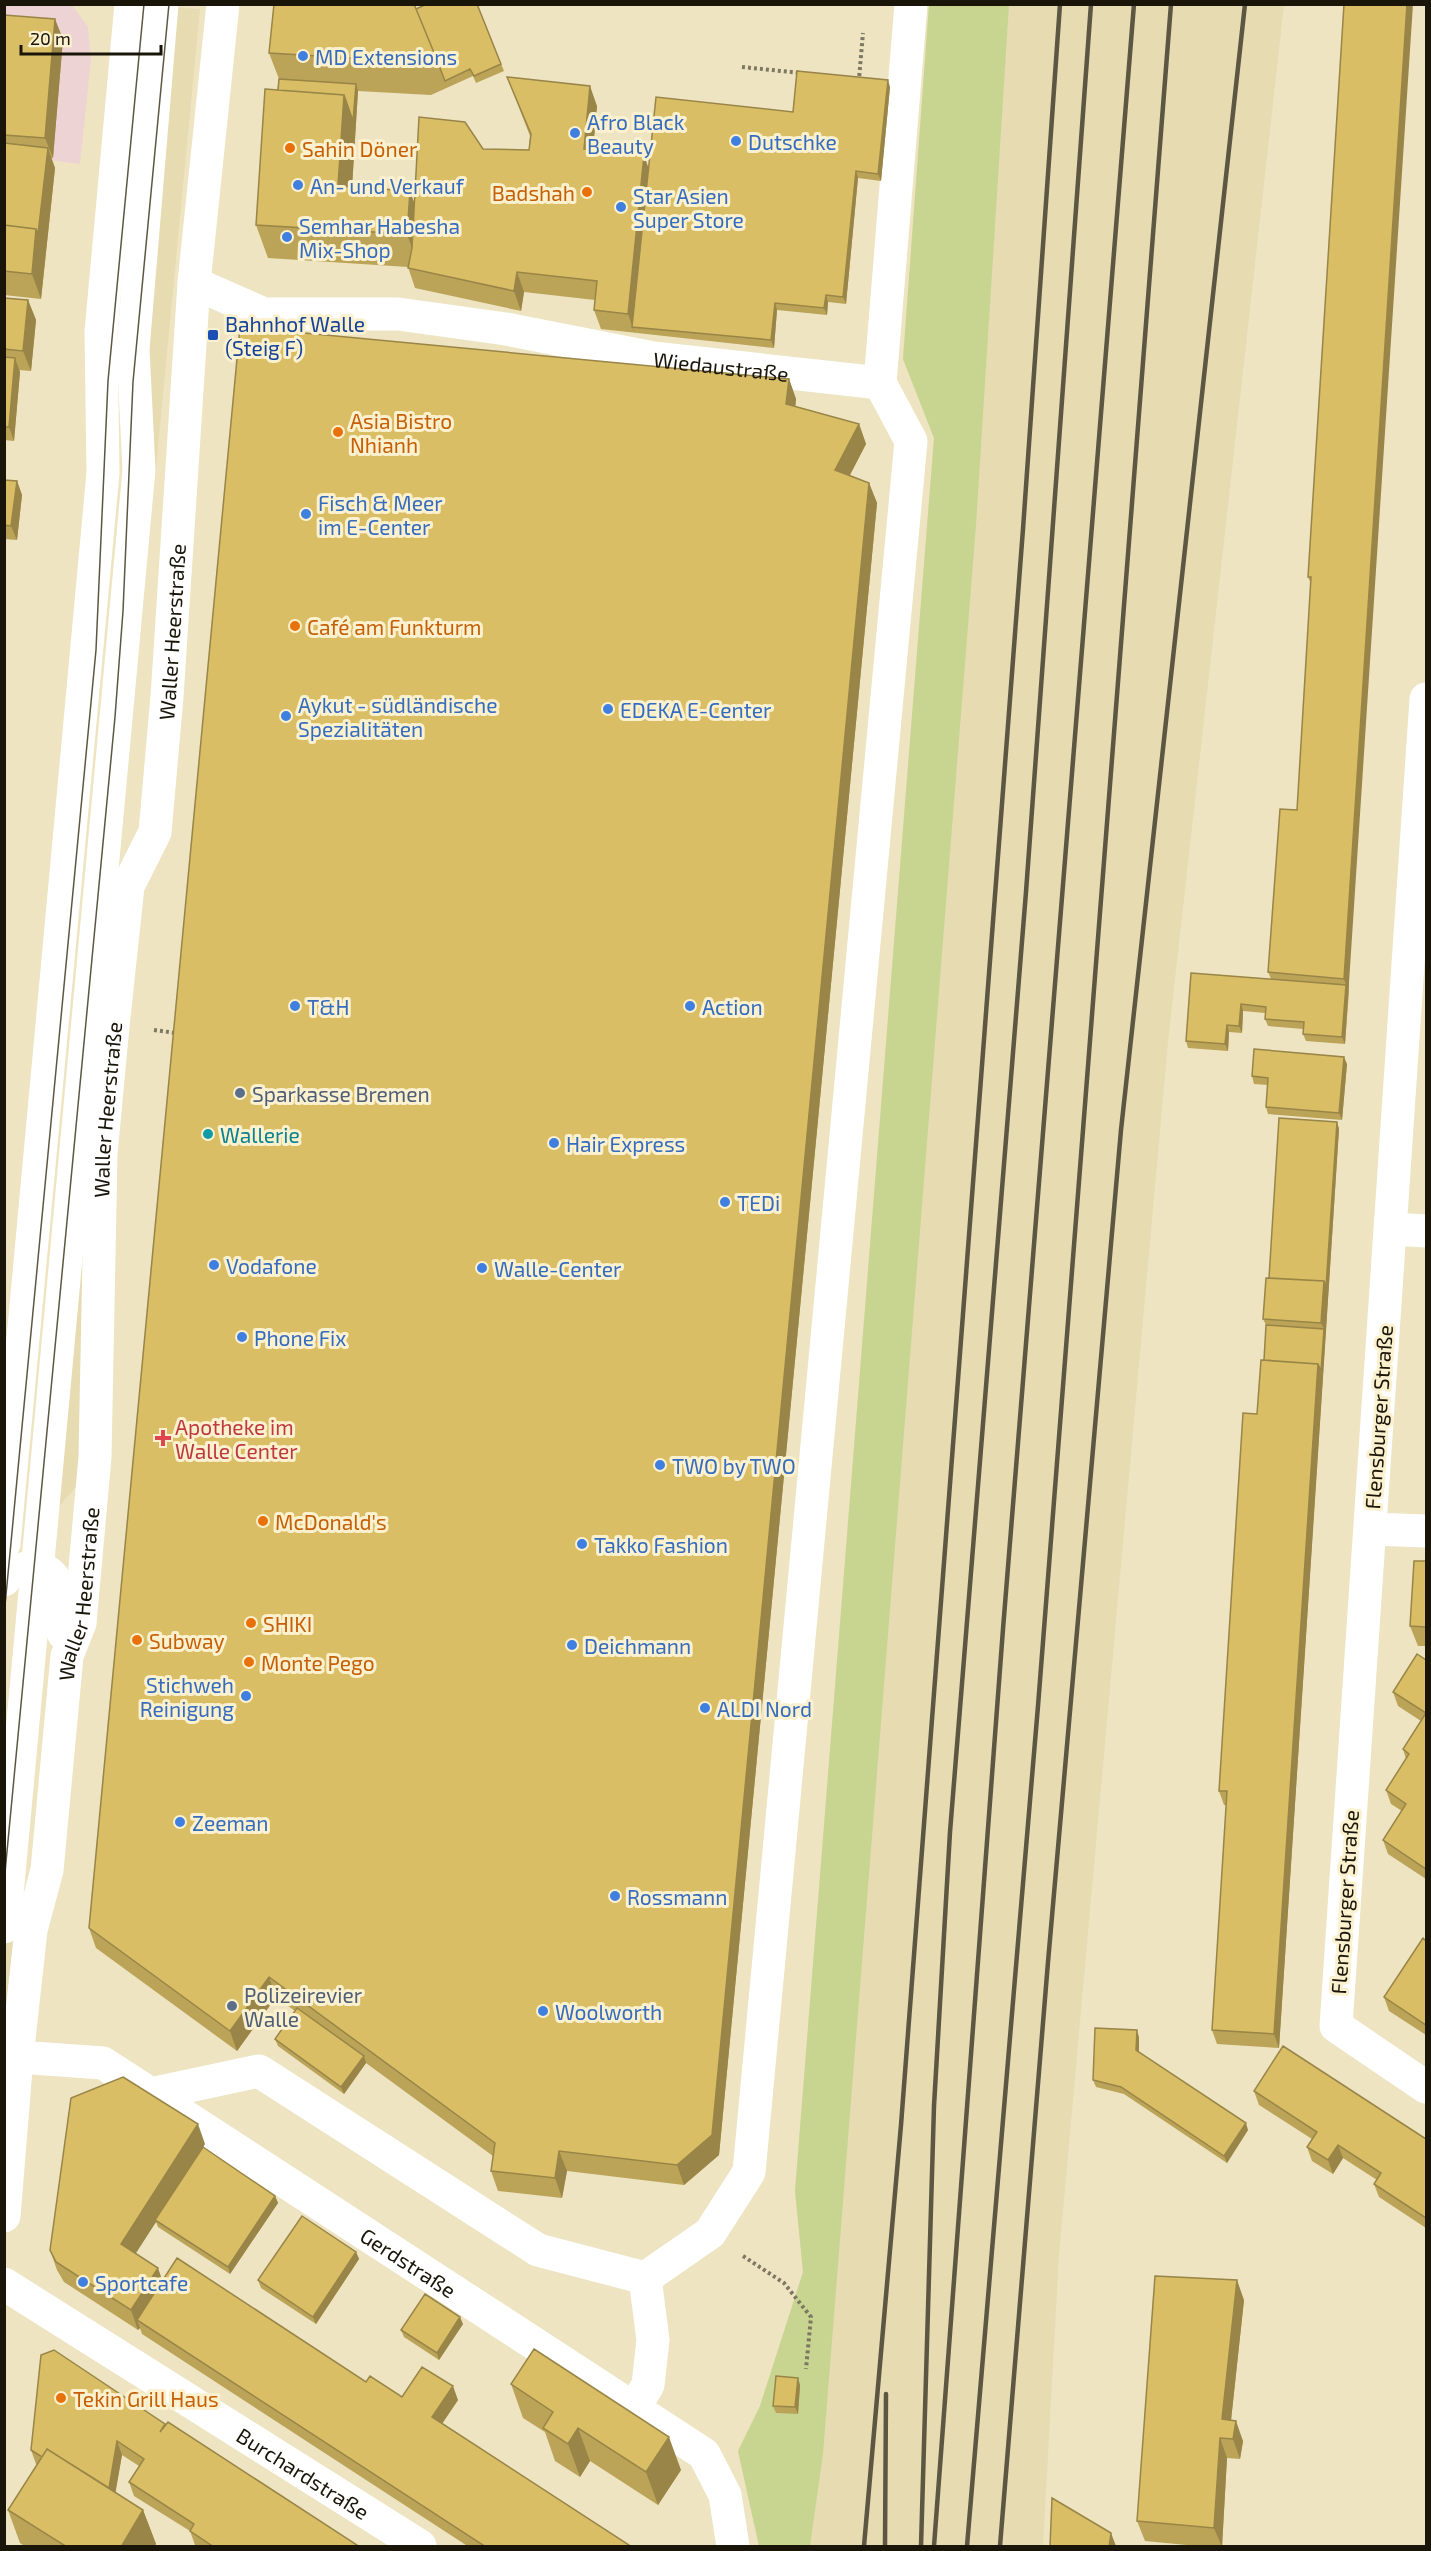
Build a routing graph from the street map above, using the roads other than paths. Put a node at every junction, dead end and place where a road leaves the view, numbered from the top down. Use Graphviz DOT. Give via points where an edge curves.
graph roads {
  1 [pos="131,4"];
  2 [pos="162,4"];
  3 [pos="223,4"];
  4 [pos="910,4"];
  5 [pos="194,283"];
  6 [pos="880,383"];
  7 [pos="1426,699"];
  8 [pos="1420,912"];
  9 [pos="1390,1229"];
  10 [pos="1426,1231"];
  11 [pos="10,1432"];
  12 [pos="1371,1529"];
  13 [pos="1426,1531"];
  14 [pos="4,1544"];
  15 [pos="38,1566"];
  16 [pos="4,1580"];
  17 [pos="67,1656"];
  18 [pos="4,1928"];
  19 [pos="11,2056"];
  20 [pos="1426,2087"];
  21 [pos="151,2094"];
  22 [pos="4,2216"];
  23 [pos="645,2278"];
  24 [pos="4,2284"];
  25 [pos="634,2408"];
  26 [pos="420,2547"];
  27 [pos="733,2547"];
  1 -- 11 [label="street" via="101,332 103,473"];
  2 -- 15 [label="street" via="133,349 139,470"];
  3 -- 5 [label="street, Waller Heerstraße"];
  4 -- 6 [label="street"];
  5 -- 6 [label="street, Wiedaustraße" via="264,314 398,314 506,329 653,357"];
  5 -- 17 [label="street, Waller Heerstraße" via="167,697 154,832 128,886 103,1130 95,1457 80,1623"];
  6 -- 23 [label="street" via="911,441 749,2172 710,2233"];
  7 -- 8 [label="street, Flensburger Straße"];
  8 -- 9 [label="street, Flensburger Straße"];
  9 -- 10 [label="street"];
  9 -- 12 [label="street, Flensburger Straße"];
  11 -- 14 [label="street"];
  12 -- 13 [label="street"];
  12 -- 20 [label="street, Flensburger Straße" via="1335,2026"];
  15 -- 16 [label="street" via="9,1572"];
  15 -- 17 [label="street" via="54,1578 62,1592 60,1620"];
  15 -- 18 [label="street"];
  17 -- 19 [label="street, Waller Heerstraße" via="47,1870 31,1930"];
  19 -- 21 [label="street, Gerdstraße" via="103,2063"];
  19 -- 22 [label="street, Waller Heerstraße"];
  21 -- 23 [label="street" via="259,2071 538,2250"];
  21 -- 25 [label="street, Gerdstraße"];
  23 -- 25 [label="street" via="653,2340 648,2385"];
  24 -- 26 [label="street, Burchardstraße"];
  25 -- 27 [label="street, Gerdstraße" via="704,2454 725,2495"];
}
